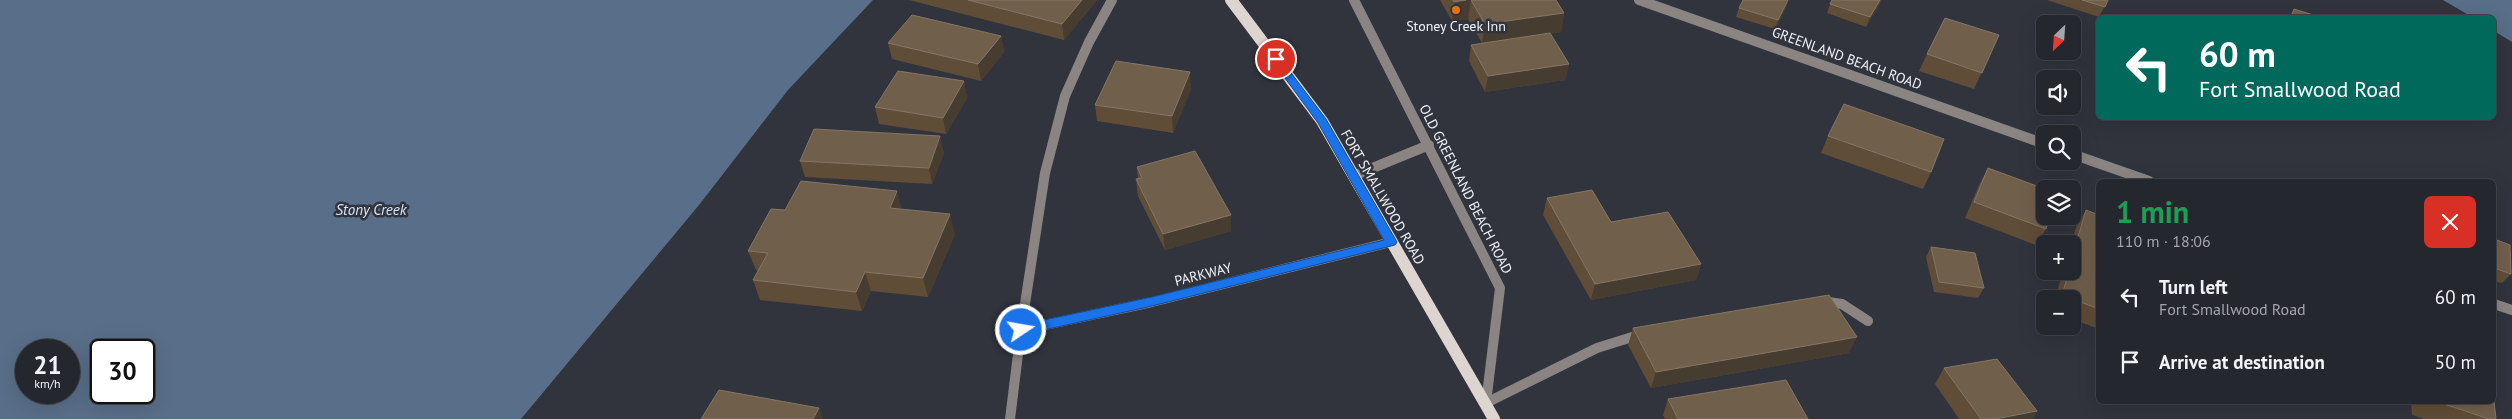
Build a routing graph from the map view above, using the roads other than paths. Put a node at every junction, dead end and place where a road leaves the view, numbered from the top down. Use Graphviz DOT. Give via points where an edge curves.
graph roads {
  1 [pos="1112,0"];
  2 [pos="1231,0"];
  3 [pos="1354,0"];
  4 [pos="1640,0"];
  5 [pos="2036,141"];
  6 [pos="1429,145"];
  7 [pos="2081,157"];
  8 [pos="1353,176"];
  9 [pos="2143,179"];
  10 [pos="1391,242"];
  11 [pos="1806,302"];
  12 [pos="2496,305"];
  13 [pos="2512,310"];
  14 [pos="1868,321"];
  15 [pos="1021,330"];
  16 [pos="1654,331"];
  17 [pos="1486,403"];
  18 [pos="1010,419"];
  19 [pos="1494,419"];
  1 -- 15 [label="street" via="1065,96 1046,173"];
  2 -- 8 [label="main road, FORT SMALLWOOD ROAD" via="1322,121"];
  3 -- 6 [label="street, OLD GREENLAND BEACH ROAD"];
  4 -- 5 [label="street, GREENLAND BEACH ROAD"];
  6 -- 8 [label="street"];
  6 -- 17 [label="street, OLD GREENLAND BEACH ROAD" via="1500,288"];
  7 -- 9 [label="street"];
  8 -- 10 [label="main road, FORT SMALLWOOD ROAD"];
  10 -- 15 [label="street, PARKWAY" via="1152,302"];
  10 -- 17 [label="main road, FORT SMALLWOOD ROAD"];
  11 -- 14 [label="street" via="1842,304"];
  12 -- 13 [label="street"];
  15 -- 18 [label="street"];
  16 -- 17 [label="street" via="1597,348"];
  17 -- 19 [label="main road, FORT SMALLWOOD ROAD"];
}
